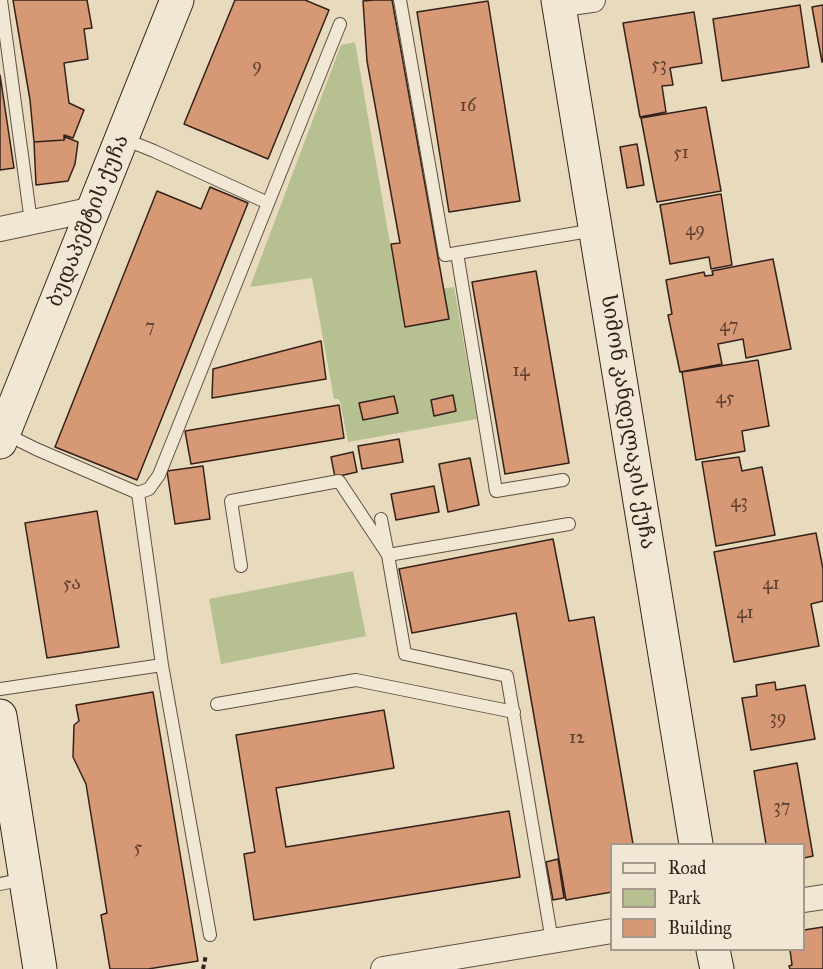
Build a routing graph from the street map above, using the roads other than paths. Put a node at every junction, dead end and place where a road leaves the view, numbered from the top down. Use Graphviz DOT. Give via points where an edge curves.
graph roads {
  1 [pos="1,0"];
  2 [pos="177,0"];
  3 [pos="400,0"];
  4 [pos="593,0"];
  5 [pos="559,3"];
  6 [pos="340,24"];
  7 [pos="122,138"];
  8 [pos="268,203"];
  9 [pos="94,209"];
  10 [pos="31,222"];
  11 [pos="0,229"];
  12 [pos="596,229"];
  13 [pos="457,253"];
  14 [pos="2,437"];
  15 [pos="563,480"];
  16 [pos="138,493"];
  17 [pos="381,519"];
  18 [pos="569,524"];
  19 [pos="388,555"];
  20 [pos="242,566"];
  21 [pos="162,665"];
  22 [pos="0,689"];
  23 [pos="217,704"];
  24 [pos="514,712"];
  25 [pos="0,716"];
  26 [pos="696,843"];
  27 [pos="13,882"];
  28 [pos="823,897"];
  29 [pos="805,900"];
  30 [pos="610,931"];
  31 [pos="210,935"];
  32 [pos="552,941"];
  33 [pos="713,951"];
  34 [pos="40,969"];
  35 [pos="383,969"];
  36 [pos="717,969"];
  1 -- 10 [label="lane"];
  2 -- 7 [label="main road, ბუდაპეშტის ქუჩა"];
  3 -- 13 [label="lane" via="445,255"];
  4 -- 5 [label="street"];
  5 -- 12 [label="main road, სიმონ კანდელაკის ქუჩა"];
  6 -- 8 [label="lane"];
  7 -- 8 [label="lane"];
  7 -- 9 [label="main road, ბუდაპეშტის ქუჩა"];
  8 -- 16 [label="lane" via="159,475 149,489"];
  9 -- 10 [label="street"];
  9 -- 14 [label="main road, ბუდაპეშტის ქუჩა"];
  10 -- 11 [label="street"];
  12 -- 13 [label="lane"];
  12 -- 26 [label="main road, სიმონ კანდელაკის ქუჩა"];
  13 -- 15 [label="lane" via="496,491"];
  14 -- 16 [label="lane"];
  16 -- 21 [label="lane"];
  17 -- 19 [label="lane"];
  18 -- 19 [label="lane"];
  19 -- 20 [label="lane" via="339,481 231,501"];
  19 -- 24 [label="lane" via="405,654 507,676"];
  21 -- 22 [label="lane"];
  21 -- 31 [label="lane"];
  23 -- 24 [label="lane" via="356,680"];
  24 -- 32 [label="lane"];
  25 -- 27 [label="main road"];
  27 -- 34 [label="main road"];
  28 -- 29 [label="street"];
  30 -- 32 [label="street"];
  32 -- 35 [label="street"];
  33 -- 36 [label="main road"];
}
